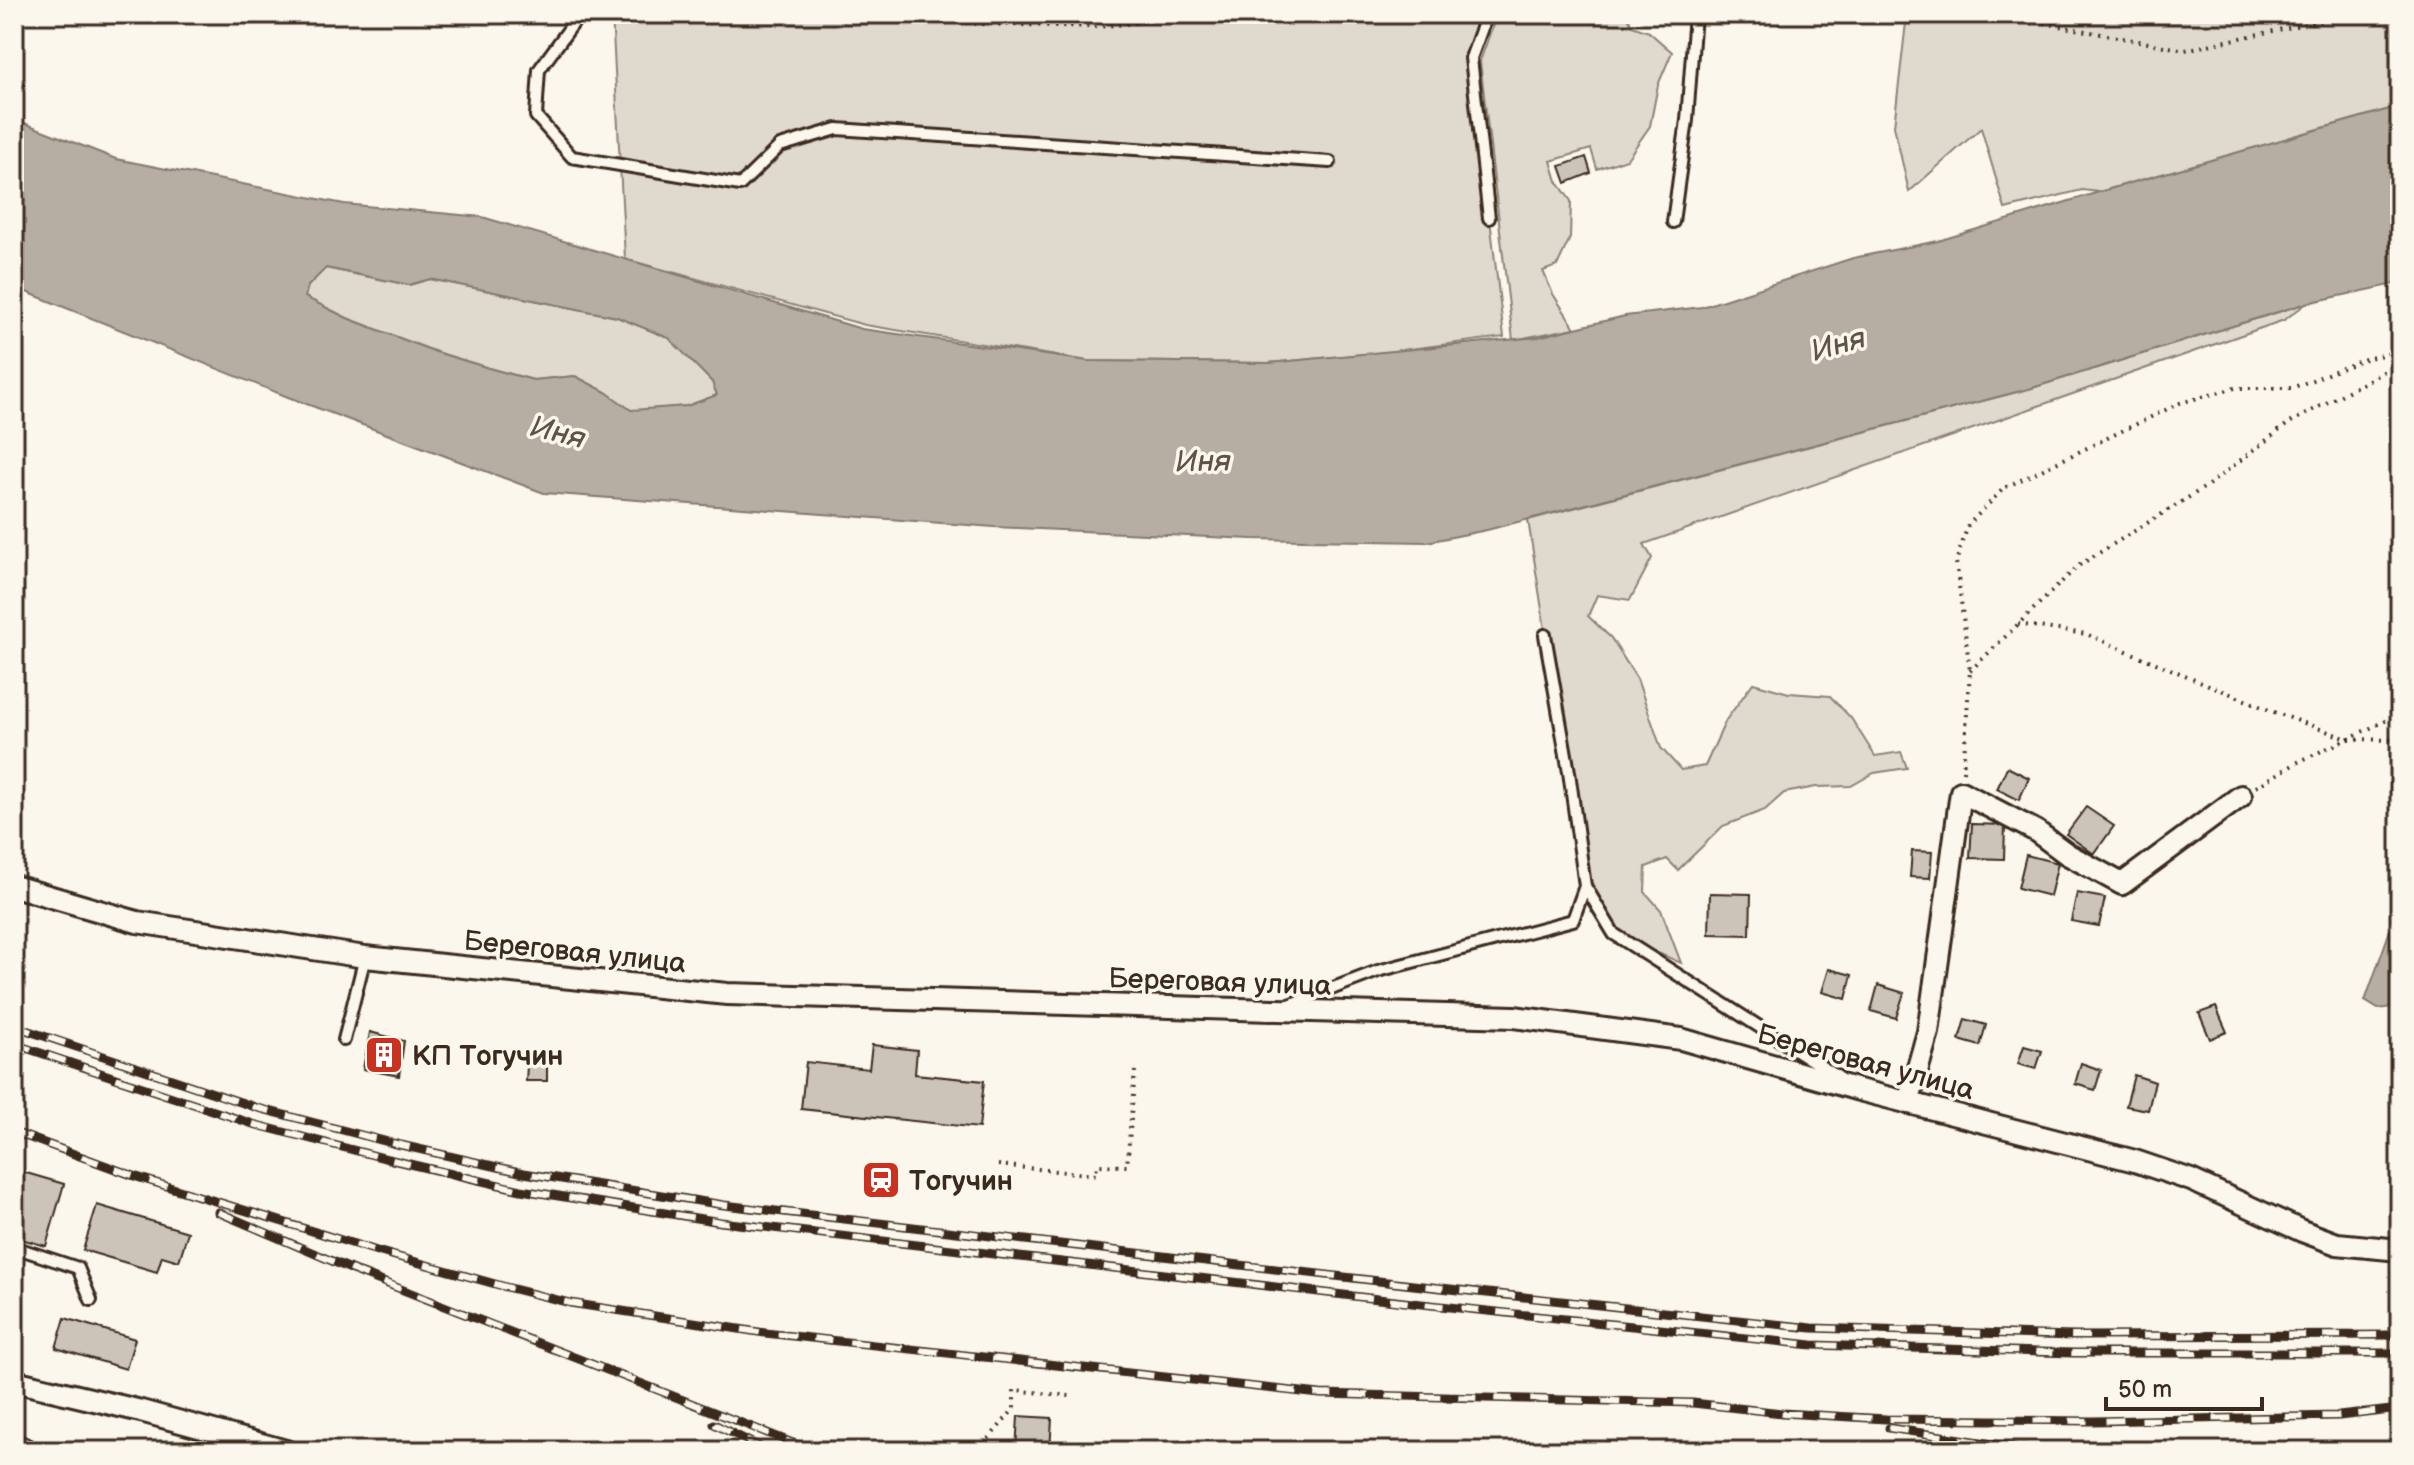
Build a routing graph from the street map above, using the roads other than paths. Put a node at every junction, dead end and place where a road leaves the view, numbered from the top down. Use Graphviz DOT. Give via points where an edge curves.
graph roads {
  1 [pos="580,14"];
  2 [pos="1487,14"];
  3 [pos="1695,14"];
  4 [pos="1330,162"];
  5 [pos="1489,218"];
  6 [pos="1673,222"];
  7 [pos="1545,635"];
  8 [pos="2241,796"];
  9 [pos="14,886"];
  10 [pos="1585,886"];
  11 [pos="365,957"];
  12 [pos="1272,1011"];
  13 [pos="344,1040"];
  14 [pos="1859,1090"];
  15 [pos="1908,1103"];
  16 [pos="14,1247"];
  17 [pos="2400,1250"];
  18 [pos="91,1300"];
  19 [pos="16,1385"];
  20 [pos="286,1451"];
  1 -- 4 [label="lane" via="539,70 536,116 572,157 740,185 780,146 837,129"];
  2 -- 5 [label="lane" via="1471,58"];
  3 -- 6 [label="lane"];
  7 -- 10 [label="lane"];
  8 -- 15 [label="street" via="2122,884 1961,792 1928,1032"];
  9 -- 11 [label="street, Береговая улица" via="137,922"];
  10 -- 12 [label="lane" via="1573,920 1378,971"];
  10 -- 14 [label="lane" via="1614,934"];
  11 -- 12 [label="street, Береговая улица" via="727,994"];
  11 -- 13 [label="lane"];
  12 -- 14 [label="street, Береговая улица" via="1514,1017 1681,1039"];
  14 -- 15 [label="street, Береговая улица"];
  15 -- 17 [label="street, Береговая улица" via="2135,1161 2337,1244"];
  16 -- 18 [label="lane" via="78,1268"];
  19 -- 20 [label="street" via="141,1411"];
}
